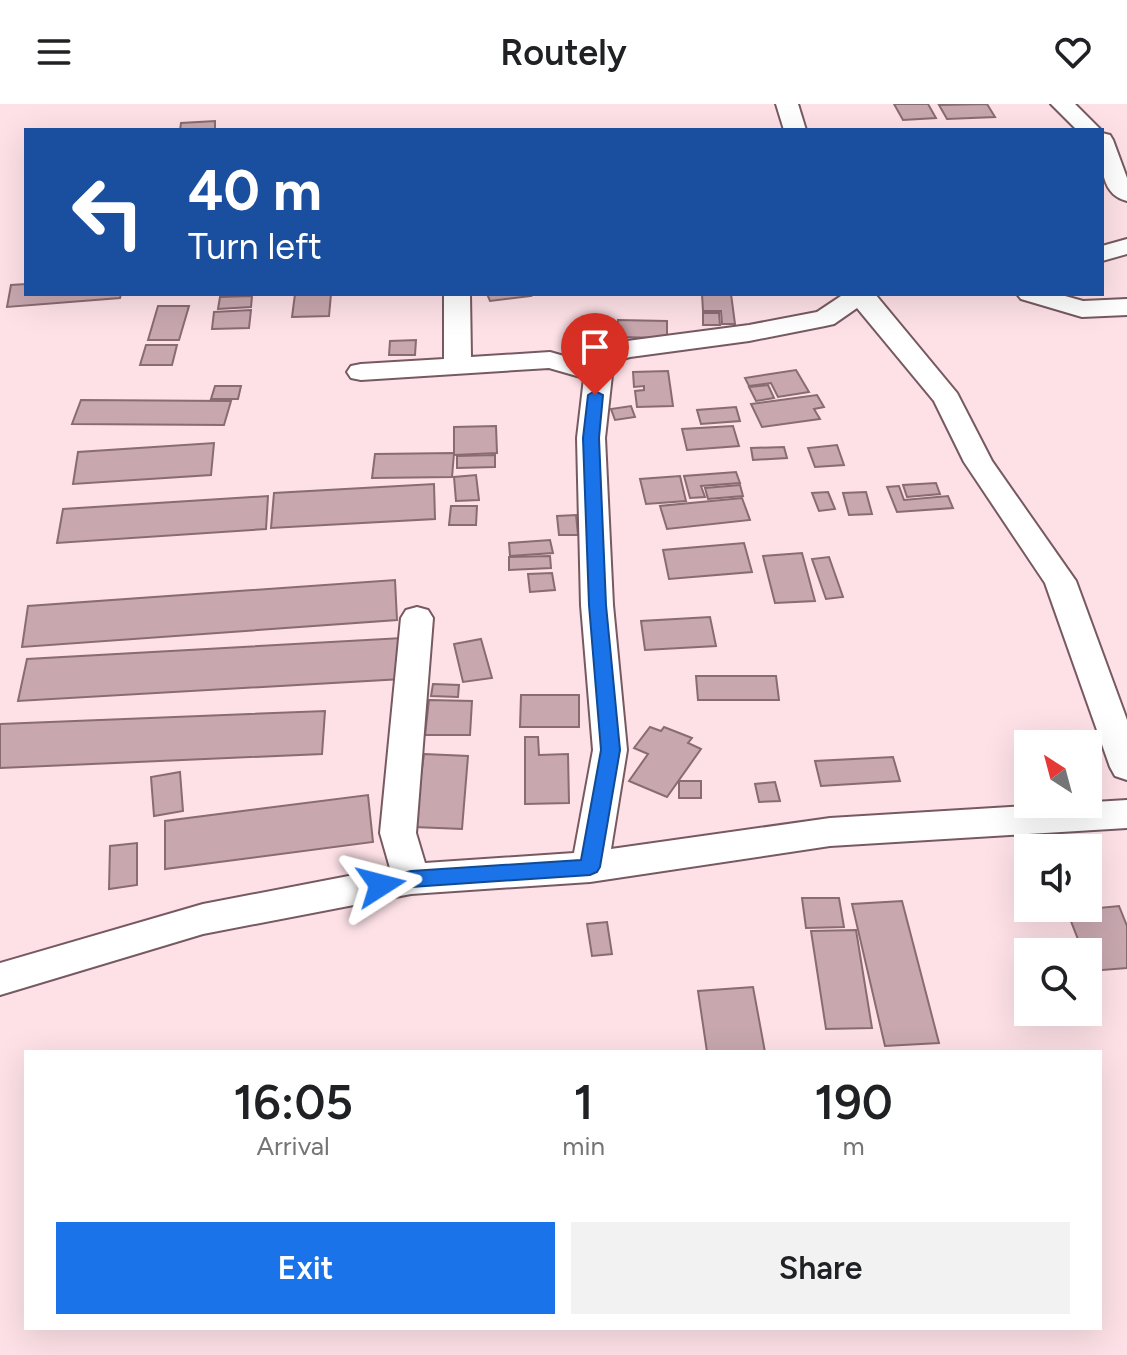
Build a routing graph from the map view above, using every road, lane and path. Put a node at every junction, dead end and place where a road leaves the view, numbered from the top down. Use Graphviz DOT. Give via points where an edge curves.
graph roads {
  1 [pos="787,104"];
  2 [pos="1062,104"];
  3 [pos="794,128"];
  4 [pos="1088,128"];
  5 [pos="1104,147"];
  6 [pos="1127,194"];
  7 [pos="1127,246"];
  8 [pos="1104,253"];
  9 [pos="457,296"];
  10 [pos="859,296"];
  11 [pos="863,296"];
  12 [pos="1037,296"];
  13 [pos="1127,307"];
  14 [pos="458,364"];
  15 [pos="361,372"];
  16 [pos="598,374"];
  17 [pos="417,618"];
  18 [pos="1127,767"];
  19 [pos="1127,814"];
  20 [pos="590,867"];
  21 [pos="411,879"];
  22 [pos="0,979"];
  1 -- 3 [label="street"];
  2 -- 4 [label="street"];
  5 -- 6 [label="street" via="1112,175"];
  7 -- 8 [label="street"];
  9 -- 14 [label="street"];
  10 -- 16 [label="street" via="825,318 627,349 614,353"];
  11 -- 18 [label="street" via="947,399 978,462 1060,581"];
  12 -- 13 [label="street" via="1082,309"];
  14 -- 15 [label="street"];
  14 -- 16 [label="street" via="550,360"];
  16 -- 20 [label="street" via="591,438 597,605 610,750"];
  17 -- 21 [label="street" via="398,833"];
  19 -- 20 [label="street" via="830,832"];
  20 -- 21 [label="street"];
  21 -- 22 [label="street" via="203,919"];
}
